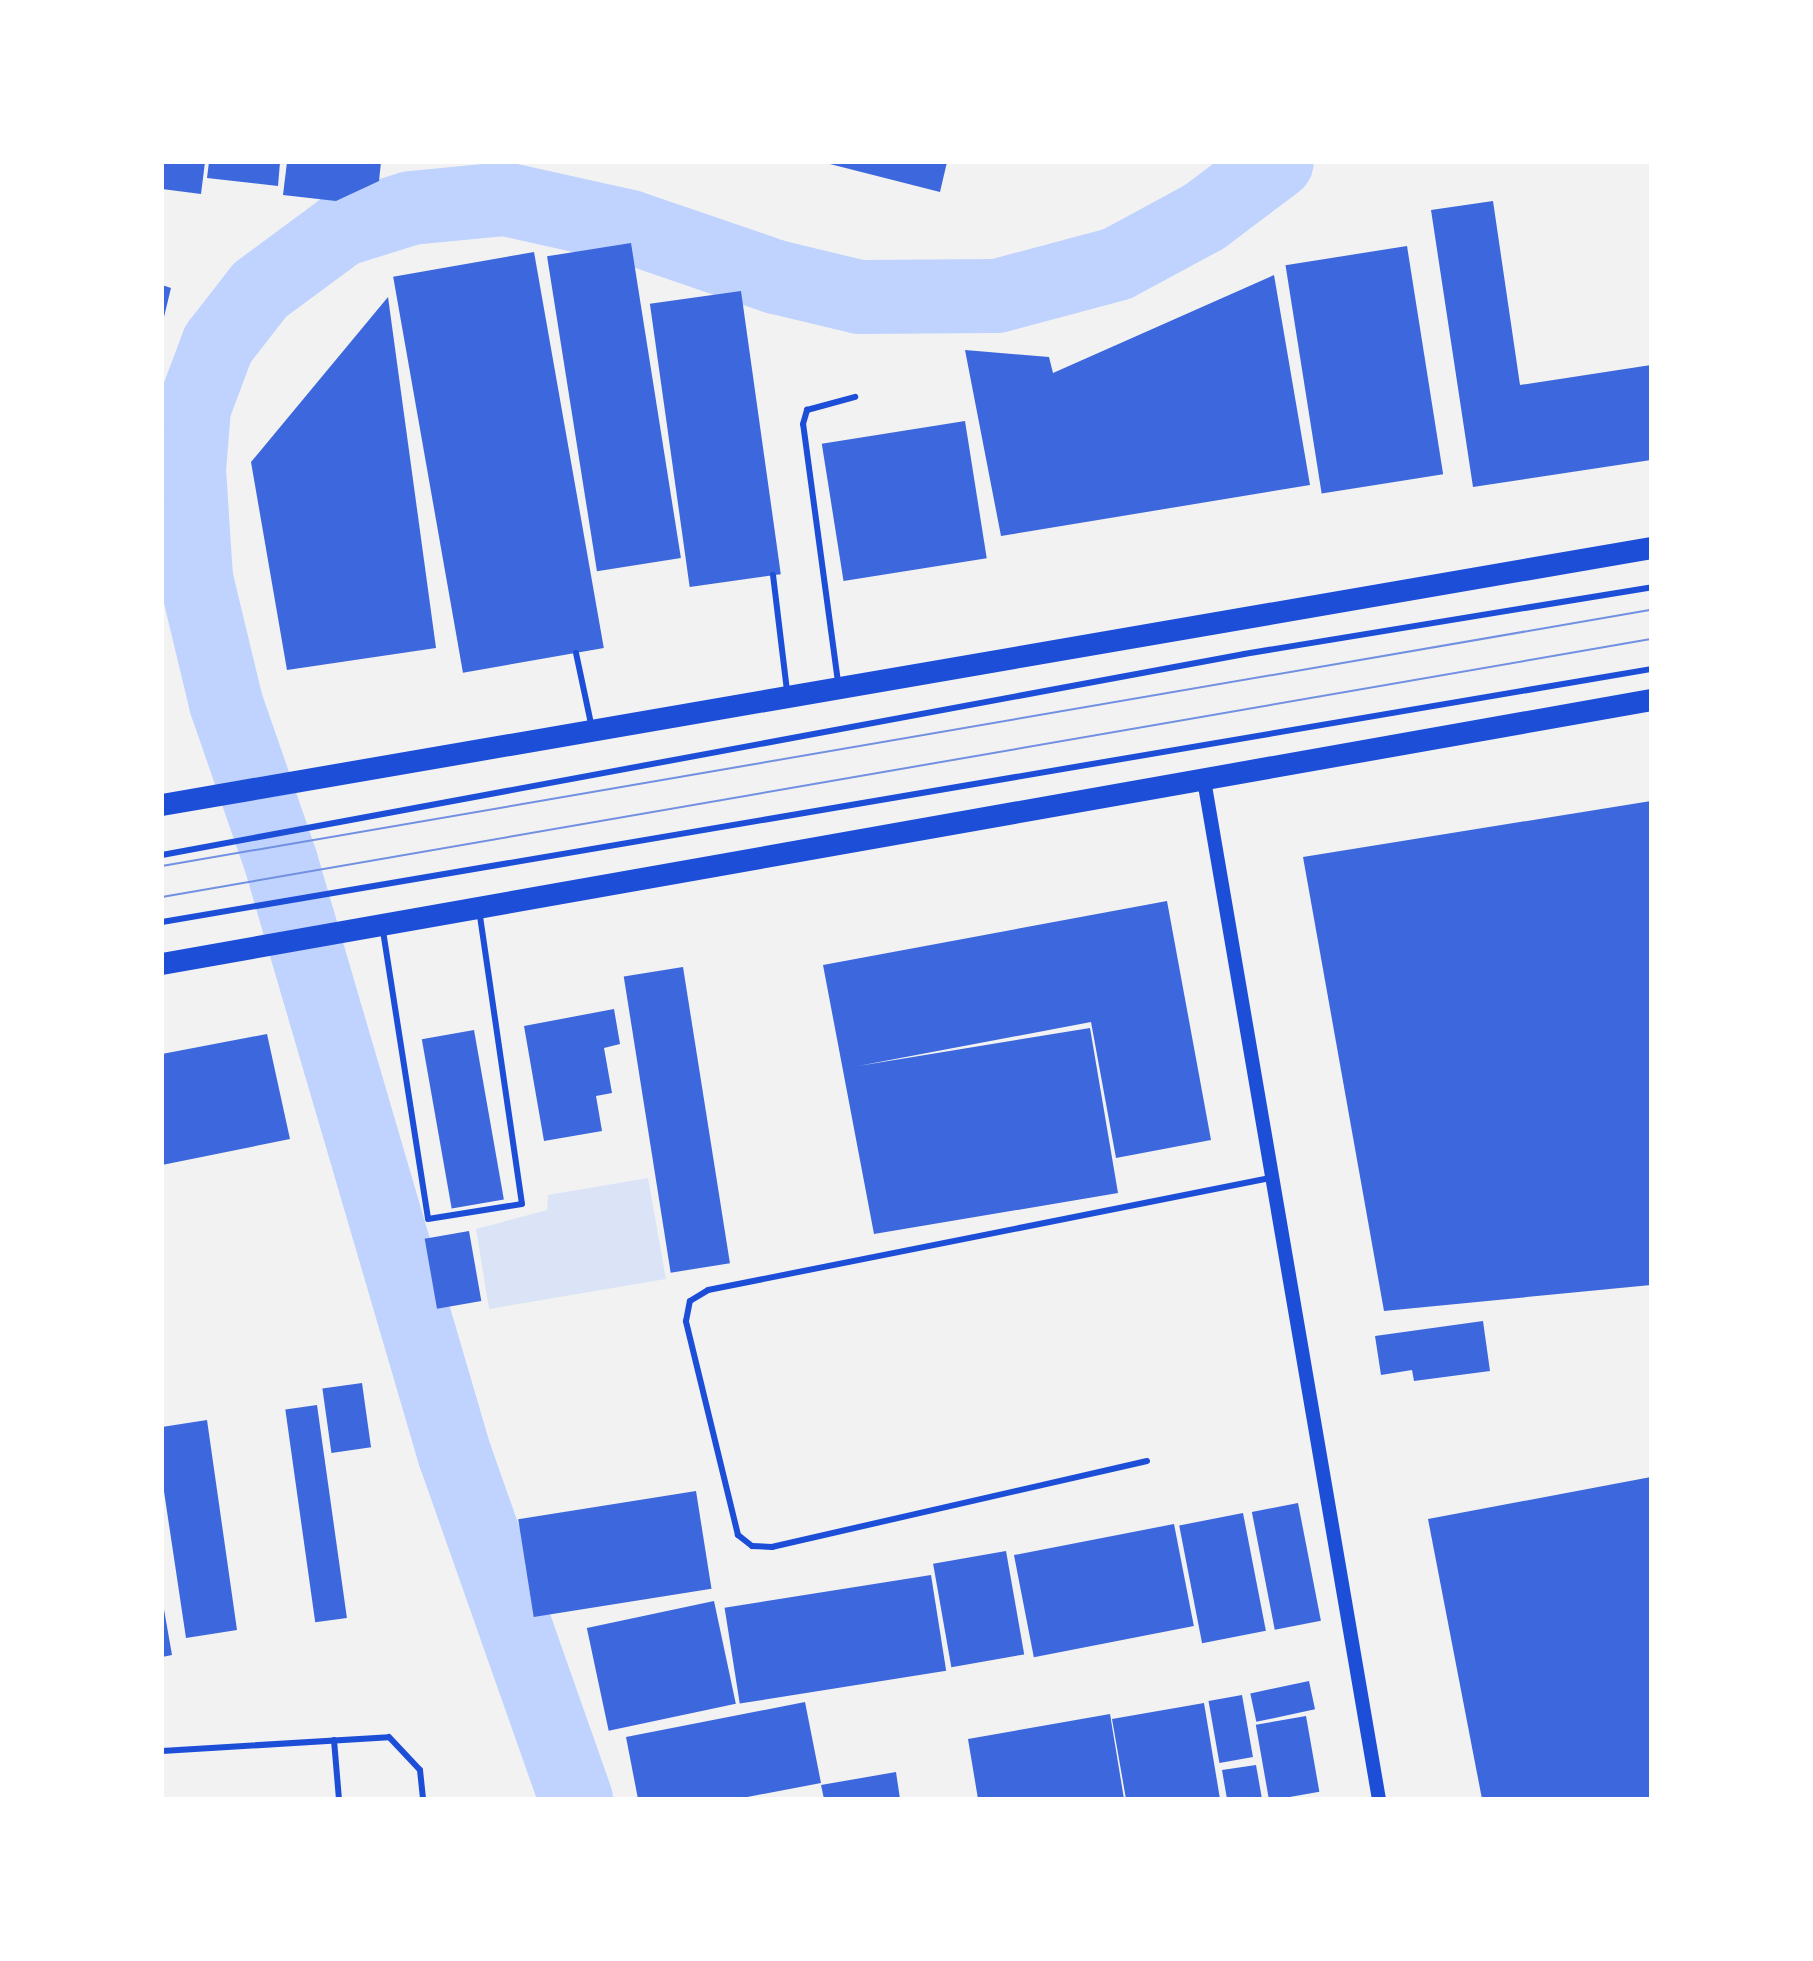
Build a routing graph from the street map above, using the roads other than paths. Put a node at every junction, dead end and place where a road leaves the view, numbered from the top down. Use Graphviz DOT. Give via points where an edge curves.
graph roads {
  1 [pos="855,397"];
  2 [pos="1651,548"];
  3 [pos="773,575"];
  4 [pos="1651,587"];
  5 [pos="576,653"];
  6 [pos="1651,669"];
  7 [pos="839,689"];
  8 [pos="788,698"];
  9 [pos="1651,700"];
  10 [pos="592,731"];
  11 [pos="1204,780"];
  12 [pos="162,805"];
  13 [pos="162,855"];
  14 [pos="478,910"];
  15 [pos="162,922"];
  16 [pos="377,928"];
  17 [pos="162,964"];
  18 [pos="1270,1178"];
  19 [pos="1147,1461"];
  20 [pos="334,1740"];
  21 [pos="162,1751"];
  22 [pos="339,1799"];
  23 [pos="423,1799"];
  24 [pos="1379,1799"];
  1 -- 7 [label="lane" via="807,410 803,424"];
  2 -- 7 [label="highway"];
  3 -- 8 [label="lane"];
  4 -- 13 [label="lane" via="1244,654"];
  5 -- 10 [label="lane"];
  6 -- 15 [label="lane"];
  7 -- 8 [label="highway"];
  8 -- 10 [label="highway"];
  9 -- 11 [label="highway"];
  10 -- 12 [label="highway"];
  11 -- 14 [label="highway"];
  11 -- 18 [label="street"];
  14 -- 16 [label="highway"];
  14 -- 16 [label="lane" via="522,1204 428,1219"];
  16 -- 17 [label="highway"];
  18 -- 19 [label="lane" via="708,1290 690,1301 686,1321 738,1535 752,1546 772,1547"];
  18 -- 24 [label="street"];
  20 -- 21 [label="lane"];
  20 -- 22 [label="lane"];
  20 -- 23 [label="lane" via="389,1737 420,1770"];
}
